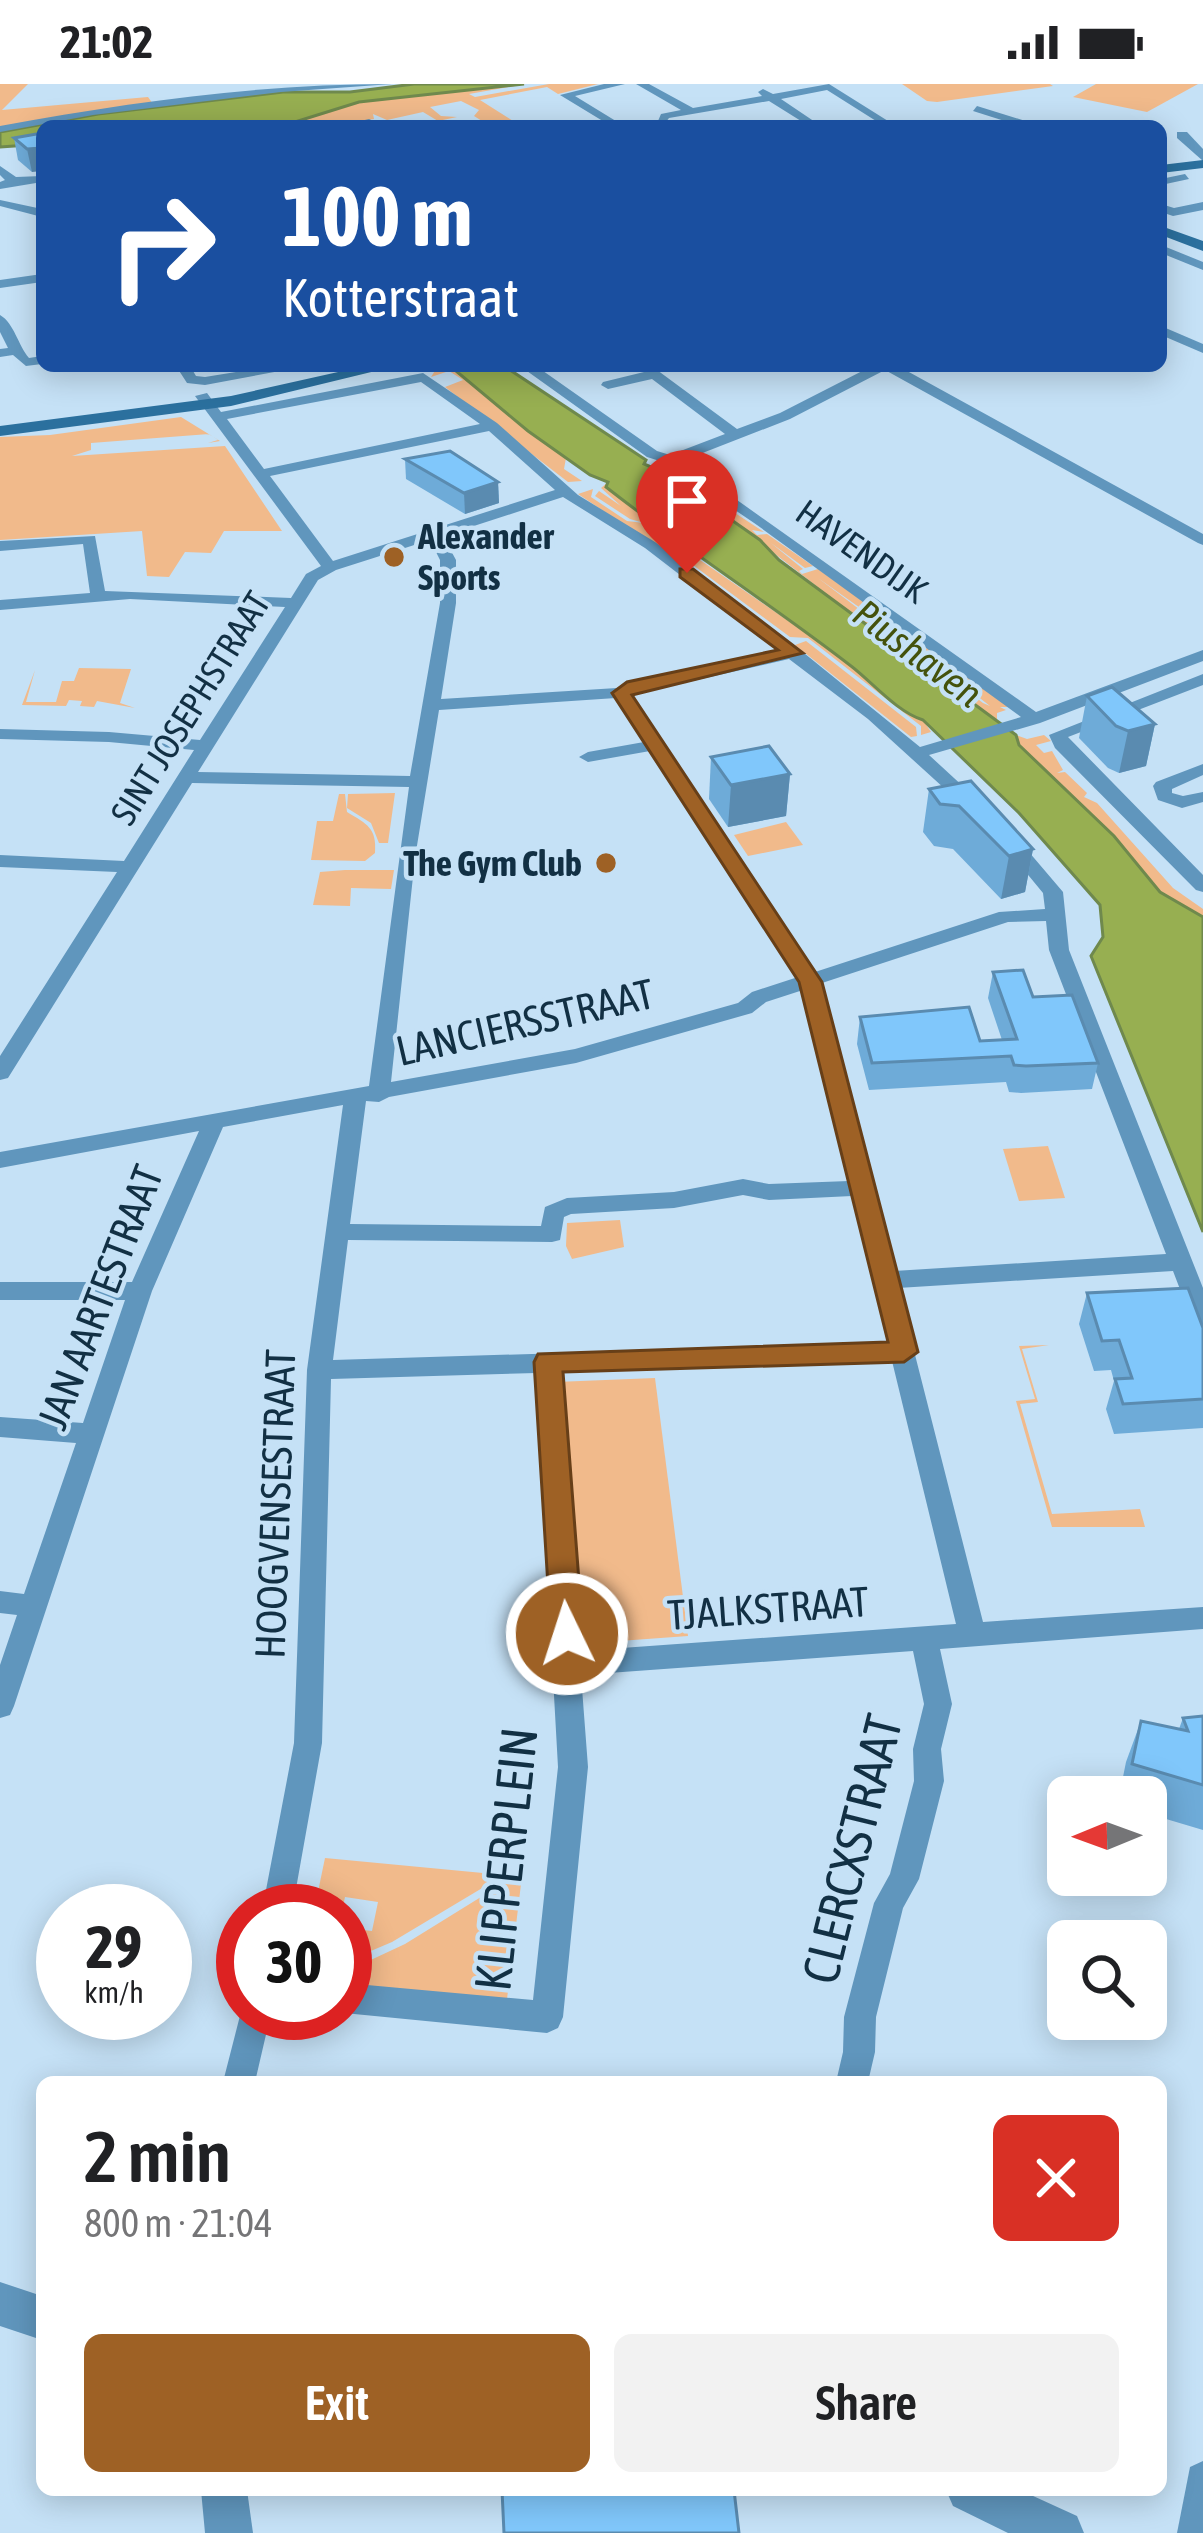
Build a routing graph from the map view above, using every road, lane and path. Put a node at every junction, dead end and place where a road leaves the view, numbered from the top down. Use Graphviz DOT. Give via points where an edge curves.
graph roads {
  1 [pos="387,84"];
  2 [pos="620,84"];
  3 [pos="641,84"];
  4 [pos="747,84"];
  5 [pos="285,86"];
  6 [pos="829,87"];
  7 [pos="771,96"];
  8 [pos="977,109"];
  9 [pos="692,111"];
  10 [pos="60,120"];
  11 [pos="609,120"];
  12 [pos="663,120"];
  13 [pos="802,120"];
  14 [pos="881,120"];
  15 [pos="1012,120"];
  16 [pos="36,124"];
  17 [pos="0,129"];
  18 [pos="1167,137"];
  19 [pos="1199,147"];
  20 [pos="1167,155"];
  21 [pos="1167,166"];
  22 [pos="0,169"];
  23 [pos="1185,177"];
  24 [pos="1167,181"];
  25 [pos="7,184"];
  26 [pos="2,206"];
  27 [pos="1203,206"];
  28 [pos="1167,210"];
  29 [pos="36,212"];
  30 [pos="1167,232"];
  31 [pos="1167,242"];
  32 [pos="1203,246"];
  33 [pos="1167,251"];
  34 [pos="1203,256"];
  35 [pos="1203,266"];
  36 [pos="36,279"];
  37 [pos="0,284"];
  38 [pos="0,319"];
  39 [pos="1167,333"];
  40 [pos="1203,350"];
  41 [pos="16,351"];
  42 [pos="0,353"];
  43 [pos="36,361"];
  44 [pos="187,372"];
  45 [pos="284,372"];
  46 [pos="335,372"];
  47 [pos="356,372"];
  48 [pos="536,372"];
  49 [pos="644,372"];
  50 [pos="660,372"];
  51 [pos="874,372"];
  52 [pos="896,372"];
  53 [pos="608,385"];
  54 [pos="207,400"];
  55 [pos="0,421"];
  56 [pos="492,426"];
  57 [pos="0,430"];
  58 [pos="737,436"];
  59 [pos="671,460"];
  60 [pos="259,474"];
  61 [pos="568,490"];
  62 [pos="434,534"];
  63 [pos="1203,540"];
  64 [pos="0,546"];
  65 [pos="330,567"];
  66 [pos="98,595"];
  67 [pos="296,603"];
  68 [pos="0,605"];
  69 [pos="794,653"];
  70 [pos="1203,656"];
  71 [pos="1203,679"];
  72 [pos="621,693"];
  73 [pos="432,705"];
  74 [pos="1034,719"];
  75 [pos="0,734"];
  76 [pos="655,745"];
  77 [pos="203,746"];
  78 [pos="927,750"];
  79 [pos="588,757"];
  80 [pos="1203,769"];
  81 [pos="184,777"];
  82 [pos="418,782"];
  83 [pos="1164,796"];
  84 [pos="1203,797"];
  85 [pos="1124,805"];
  86 [pos="0,861"];
  87 [pos="129,867"];
  88 [pos="1203,886"];
  89 [pos="1053,915"];
  90 [pos="811,982"];
  91 [pos="0,1073"];
  92 [pos="367,1097"];
  93 [pos="213,1125"];
  94 [pos="0,1160"];
  95 [pos="860,1188"];
  96 [pos="337,1232"];
  97 [pos="1180,1262"];
  98 [pos="885,1280"];
  99 [pos="0,1291"];
  100 [pos="140,1291"];
  101 [pos="1203,1318"];
  102 [pos="904,1352"];
  103 [pos="548,1362"];
  104 [pos="319,1370"];
  105 [pos="0,1427"];
  106 [pos="92,1434"];
  107 [pos="0,1602"];
  108 [pos="34,1606"];
  109 [pos="1203,1618"];
  110 [pos="972,1635"];
  111 [pos="924,1639"];
  112 [pos="569,1664"];
  113 [pos="0,1706"];
  114 [pos="283,1884"];
  115 [pos="372,2001"];
  116 [pos="249,2040"];
  117 [pos="240,2076"];
  118 [pos="854,2076"];
  119 [pos="0,2305"];
  120 [pos="36,2316"];
  121 [pos="1203,2480"];
  122 [pos="225,2496"];
  123 [pos="982,2496"];
  124 [pos="229,2533"];
  125 [pos="1060,2533"];
  126 [pos="1196,2533"];
  1 -- 5 [label="street"];
  2 -- 11 [label="street" via="565,95"];
  3 -- 9 [label="street"];
  4 -- 7 [label="street"];
  5 -- 10 [label="street"];
  6 -- 7 [label="street"];
  6 -- 14 [label="street"];
  7 -- 9 [label="street"];
  7 -- 13 [label="street"];
  8 -- 15 [label="street"];
  9 -- 12 [label="street"];
  16 -- 17 [label="street"];
  18 -- 19 [label="street"];
  19 -- 20 [label="main road"];
  19 -- 21 [label="main road"];
  22 -- 25 [label="street"];
  23 -- 24 [label="street"];
  26 -- 29 [label="street"];
  27 -- 28 [label="street"];
  30 -- 32 [label="main road"];
  31 -- 34 [label="main road"];
  33 -- 35 [label="street"];
  36 -- 37 [label="street"];
  38 -- 41 [label="street"];
  39 -- 40 [label="street"];
  41 -- 42 [label="street"];
  41 -- 43 [label="street"];
  44 -- 54 [label="street"];
  45 -- 54 [label="street"];
  46 -- 54 [label="main road"];
  47 -- 54 [label="main road"];
  48 -- 59 [label="street, HAVENDIJK"];
  49 -- 53 [label="street"];
  50 -- 58 [label="street"];
  51 -- 58 [label="street"];
  52 -- 63 [label="street"];
  54 -- 55 [label="main road"];
  54 -- 56 [label="street" via="414,375"];
  54 -- 57 [label="main road"];
  54 -- 60 [label="street"];
  56 -- 60 [label="street"];
  56 -- 61 [label="street"];
  58 -- 59 [label="street"];
  59 -- 74 [label="street, HAVENDIJK"];
  60 -- 65 [label="street"];
  61 -- 62 [label="street"];
  61 -- 69 [label="street"];
  62 -- 65 [label="street"];
  62 -- 73 [label="street, HOOGVENSESTRAAT" via="451,578"];
  64 -- 66 [label="street" via="90,539"];
  65 -- 67 [label="street, SINT JOSEPHSTRAAT"];
  66 -- 67 [label="street"];
  66 -- 68 [label="street"];
  67 -- 77 [label="street, SINT JOSEPHSTRAAT"];
  69 -- 72 [label="street"];
  69 -- 78 [label="street"];
  70 -- 74 [label="street"];
  71 -- 85 [label="street" via="1058,735"];
  72 -- 73 [label="street"];
  72 -- 76 [label="street"];
  73 -- 82 [label="street, HOOGVENSESTRAAT"];
  74 -- 78 [label="street"];
  75 -- 77 [label="street"];
  76 -- 79 [label="street"];
  76 -- 90 [label="street"];
  77 -- 81 [label="street, SINT JOSEPHSTRAAT"];
  78 -- 89 [label="street" via="1053,892"];
  80 -- 83 [label="street" via="1162,786"];
  81 -- 82 [label="street"];
  81 -- 87 [label="street, SINT JOSEPHSTRAAT"];
  82 -- 92 [label="street, HOOGVENSESTRAAT"];
  83 -- 84 [label="street"];
  83 -- 85 [label="street"];
  85 -- 88 [label="street"];
  86 -- 87 [label="street"];
  87 -- 91 [label="street, SINT JOSEPHSTRAAT"];
  89 -- 90 [label="street, LANCIERSSTRAAT" via="1006,916"];
  89 -- 97 [label="street"];
  90 -- 92 [label="street, LANCIERSSTRAAT" via="576,1056"];
  90 -- 95 [label="street"];
  92 -- 93 [label="street, LANCIERSSTRAAT"];
  92 -- 96 [label="street, HOOGVENSESTRAAT"];
  93 -- 94 [label="street, LANCIERSSTRAAT"];
  93 -- 100 [label="street, JAN AARTESTRAAT"];
  95 -- 96 [label="street" via="742,1187 567,1206 553,1213 552,1234"];
  95 -- 98 [label="street"];
  96 -- 104 [label="street, HOOGVENSESTRAAT"];
  97 -- 98 [label="street"];
  97 -- 101 [label="street"];
  98 -- 102 [label="street"];
  99 -- 100 [label="street"];
  100 -- 106 [label="street, JAN AARTESTRAAT"];
  102 -- 103 [label="street"];
  102 -- 110 [label="street"];
  103 -- 104 [label="street"];
  103 -- 112 [label="street"];
  104 -- 114 [label="street, HOOGVENSESTRAAT" via="308,1743"];
  105 -- 106 [label="street"];
  106 -- 108 [label="street, JAN AARTESTRAAT"];
  107 -- 108 [label="street"];
  108 -- 113 [label="street, JAN AARTESTRAAT"];
  109 -- 110 [label="street, TJALKSTRAAT"];
  110 -- 111 [label="street, TJALKSTRAAT"];
  111 -- 112 [label="street, TJALKSTRAAT"];
  111 -- 118 [label="street, CLERCXSTRAAT" via="938,1703 928,1781 860,2017"];
  112 -- 115 [label="street, KLIPPERPLEIN" via="572,1802 547,2017"];
  116 -- 117 [label="street"];
  119 -- 120 [label="street"];
  121 -- 126 [label="street"];
  122 -- 124 [label="street"];
  123 -- 125 [label="street"];
}
